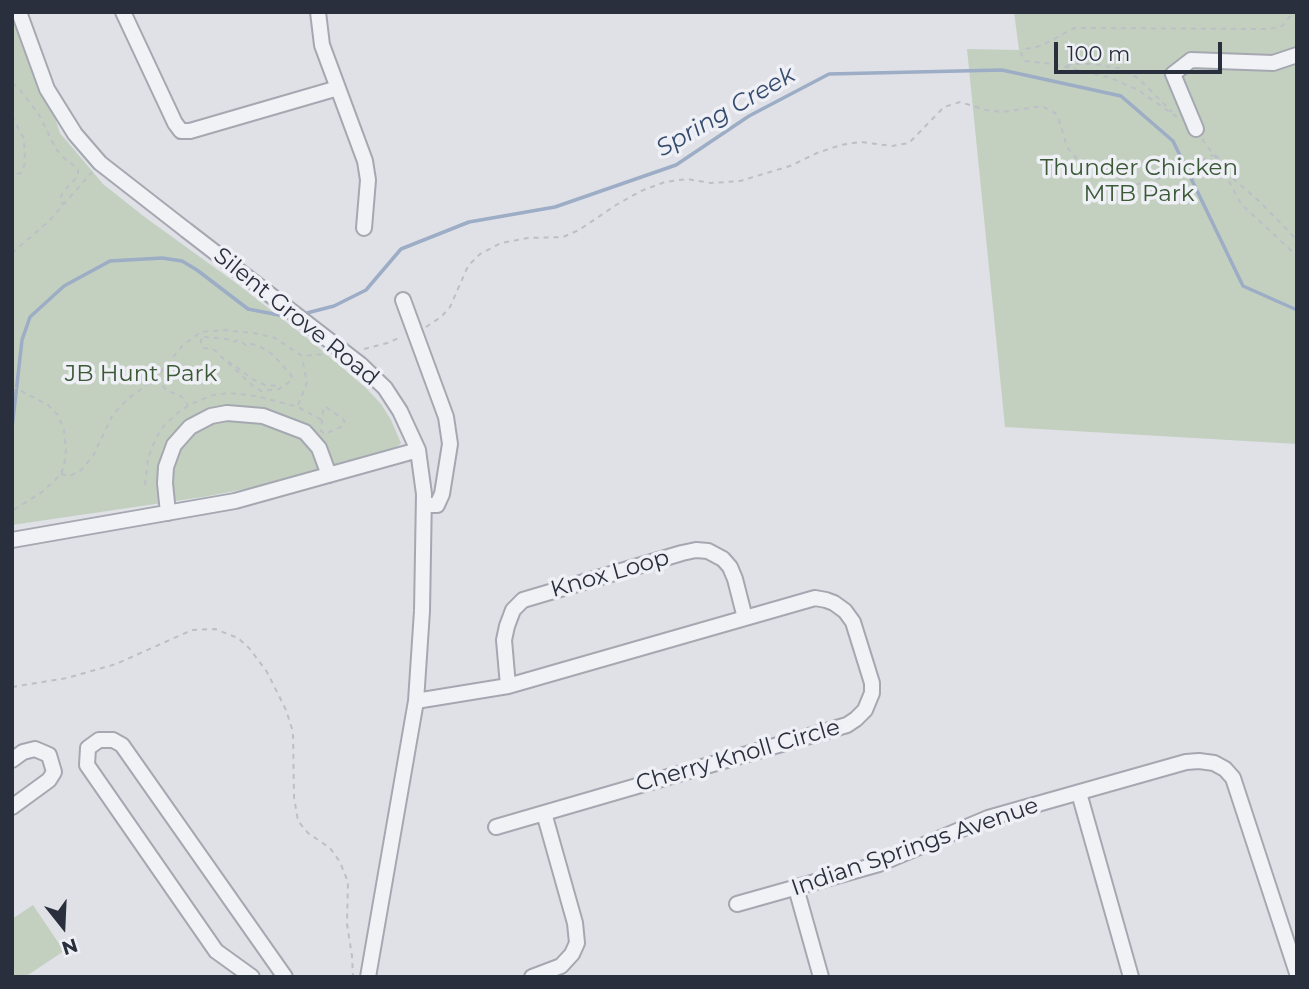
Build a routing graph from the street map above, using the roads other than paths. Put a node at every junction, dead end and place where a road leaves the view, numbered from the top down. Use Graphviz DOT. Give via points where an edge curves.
graph roads {
  1 [pos="19,12"];
  2 [pos="123,12"];
  3 [pos="318,12"];
  4 [pos="1297,55"];
  5 [pos="338,88"];
  6 [pos="1196,129"];
  7 [pos="364,228"];
  8 [pos="403,300"];
  9 [pos="418,450"];
  10 [pos="329,475"];
  11 [pos="424,505"];
  12 [pos="167,513"];
  13 [pos="12,540"];
  14 [pos="745,618"];
  15 [pos="508,685"];
  16 [pos="416,701"];
  17 [pos="12,760"];
  18 [pos="1079,793"];
  19 [pos="12,807"];
  20 [pos="544,813"];
  21 [pos="496,827"];
  22 [pos="796,888"];
  23 [pos="737,904"];
  24 [pos="1297,973"];
  25 [pos="252,977"];
  26 [pos="285,977"];
  27 [pos="368,977"];
  28 [pos="533,977"];
  29 [pos="821,977"];
  30 [pos="1131,977"];
  1 -- 9 [label="street, Silent Grove Road, bridge" via="47,89 100,163 358,358 400,411"];
  2 -- 5 [label="street" via="181,131"];
  3 -- 5 [label="street" via="322,45"];
  4 -- 6 [label="street" via="1273,63 1191,60 1173,74"];
  5 -- 7 [label="street" via="365,161"];
  8 -- 11 [label="street" via="446,416 450,444 442,494 437,505"];
  9 -- 10 [label="street"];
  9 -- 11 [label="street, Silent Grove Road"];
  10 -- 12 [label="street" via="235,501"];
  10 -- 12 [label="street" via="319,448 306,432 263,416 211,416 190,427 174,445 166,467"];
  11 -- 16 [label="street, Silent Grove Road"];
  12 -- 13 [label="street"];
  14 -- 15 [label="street, Cherry Knoll Circle"];
  14 -- 15 [label="street, Knox Loop" via="730,567 723,559 708,551 681,553 523,600 506,626"];
  14 -- 20 [label="street, Cherry Knoll Circle" via="815,598 845,611 853,622 872,683 864,710 847,725"];
  15 -- 16 [label="street, Cherry Knoll Circle"];
  16 -- 27 [label="street, Silent Grove Road"];
  17 -- 19 [label="street" via="35,749 49,755 54,772"];
  18 -- 22 [label="street, Indian Springs Avenue" via="988,818 880,864"];
  18 -- 24 [label="street, Indian Springs Avenue" via="1186,762 1214,763 1226,769 1233,778"];
  18 -- 30 [label="street"];
  20 -- 21 [label="street, Cherry Knoll Circle"];
  20 -- 28 [label="street" via="577,943 561,966"];
  22 -- 23 [label="street, Indian Springs Avenue"];
  22 -- 29 [label="street"];
  25 -- 26 [label="street" via="216,951 88,765 88,748 99,740 122,745"];
}
